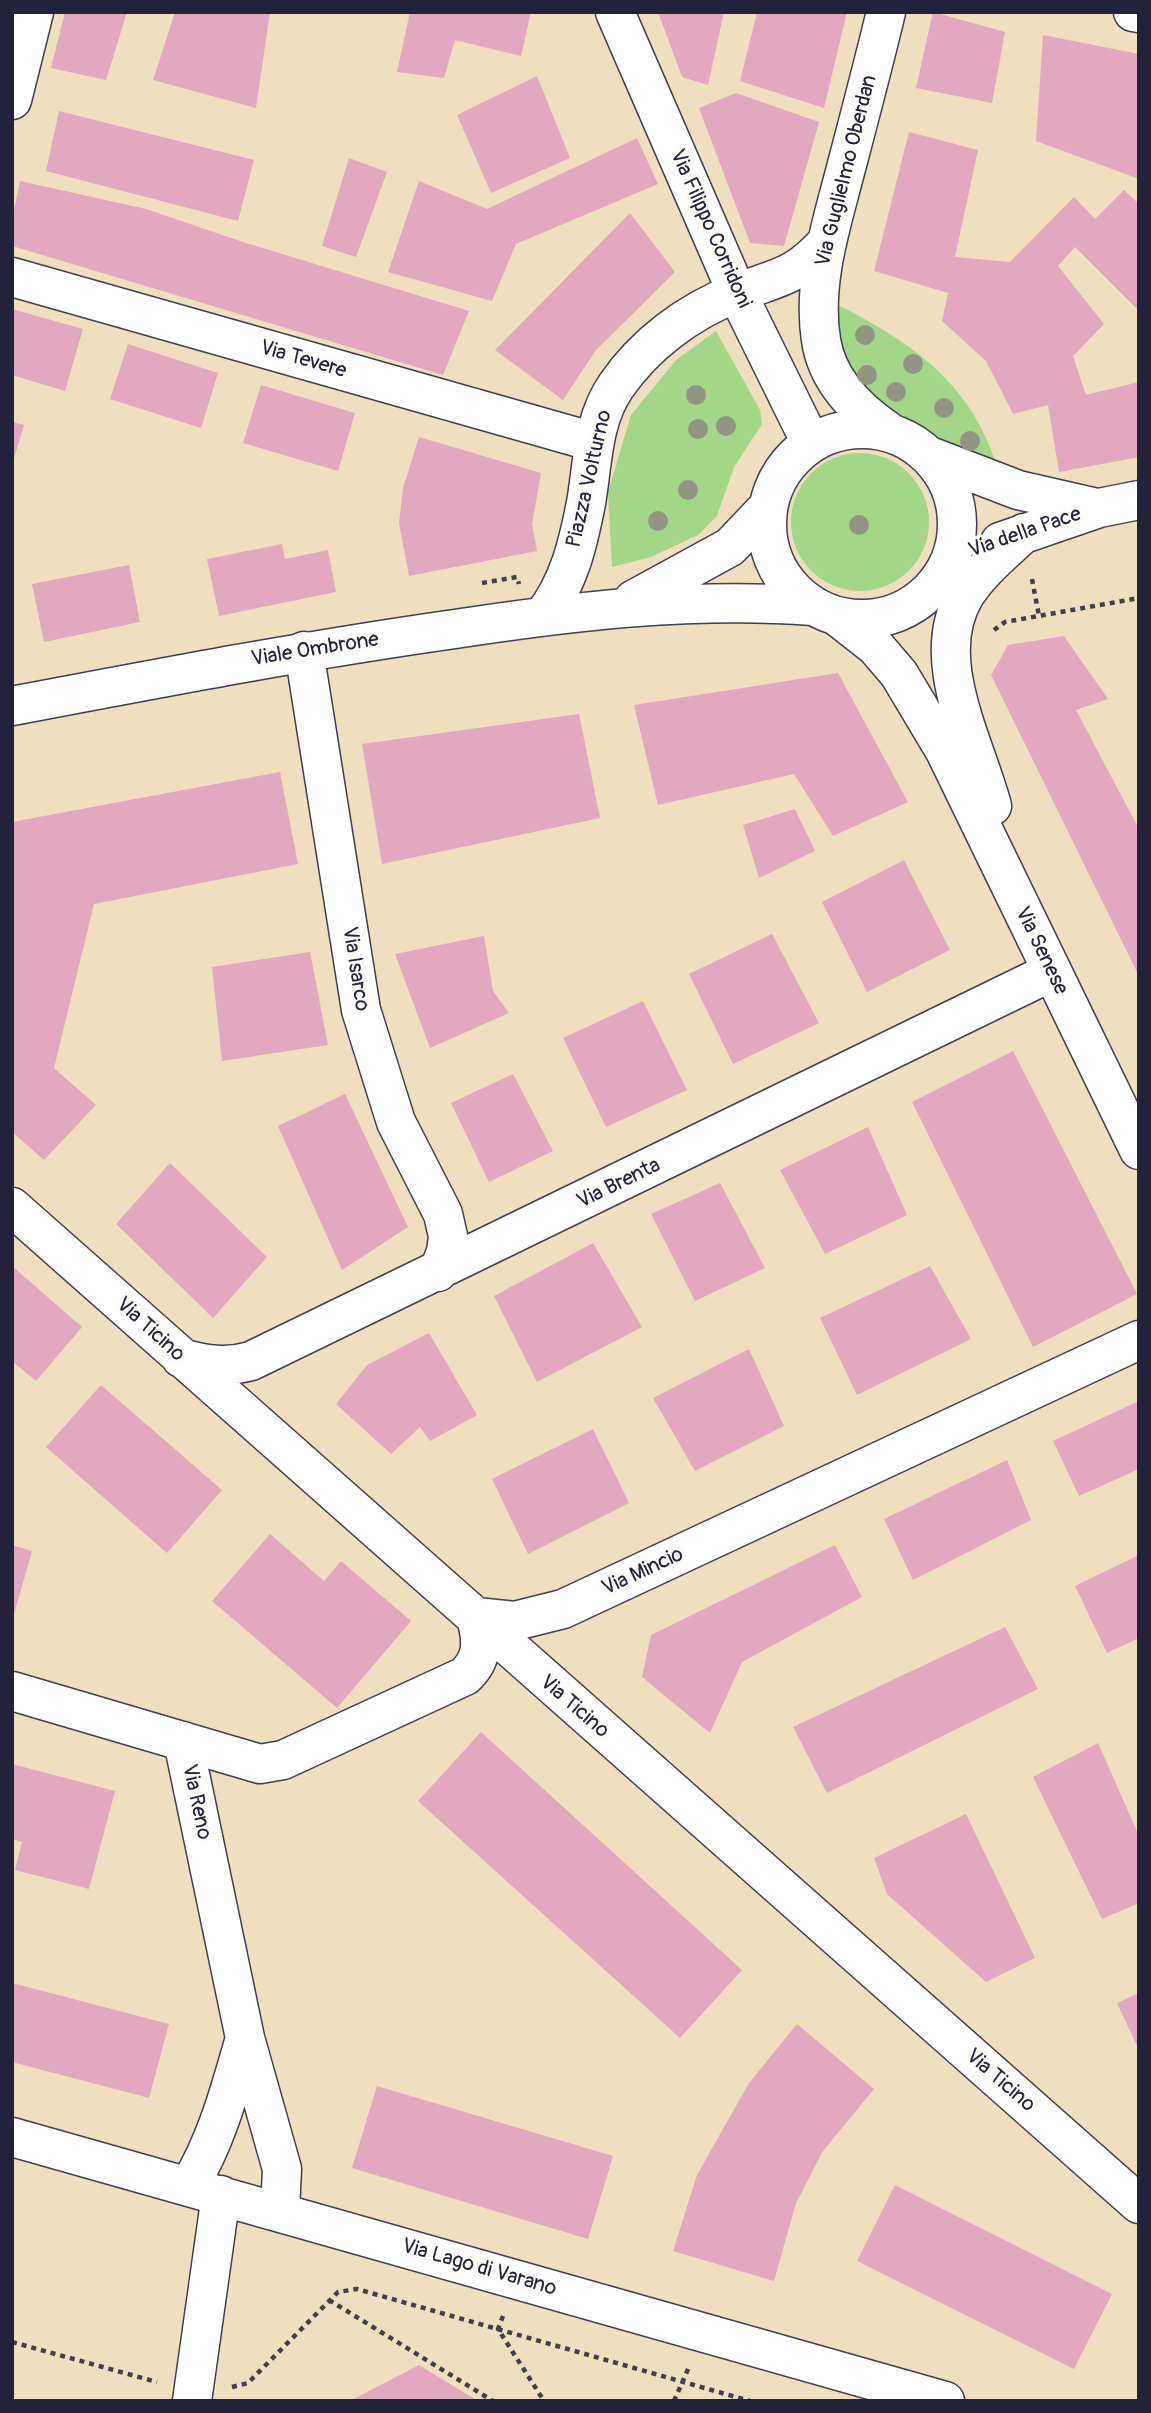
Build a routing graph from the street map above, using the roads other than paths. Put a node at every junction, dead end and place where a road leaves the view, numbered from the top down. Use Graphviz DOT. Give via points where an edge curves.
graph roads {
  1 [pos="34,12"];
  2 [pos="615,12"];
  3 [pos="886,12"];
  4 [pos="1133,12"];
  5 [pos="1139,13"];
  6 [pos="12,100"];
  7 [pos="827,243"];
  8 [pos="12,277"];
  9 [pos="737,293"];
  10 [pos="888,431"];
  11 [pos="594,442"];
  12 [pos="811,443"];
  13 [pos="932,457"];
  14 [pos="1139,500"];
  15 [pos="768,507"];
  16 [pos="1099,508"];
  17 [pos="1027,550"];
  18 [pos="947,566"];
  19 [pos="619,607"];
  20 [pos="826,612"];
  21 [pos="543,616"];
  22 [pos="304,651"];
  23 [pos="12,706"];
  24 [pos="945,751"];
  25 [pos="1011,889"];
  26 [pos="1051,972"];
  27 [pos="1139,1150"];
  28 [pos="12,1207"];
  29 [pos="438,1272"];
  30 [pos="1139,1340"];
  31 [pos="181,1358"];
  32 [pos="476,1617"];
  33 [pos="12,1691"];
  34 [pos="183,1741"];
  35 [pos="245,2038"];
  36 [pos="12,2137"];
  37 [pos="205,2190"];
  38 [pos="1139,2204"];
  39 [pos="280,2211"];
  40 [pos="192,2401"];
  41 [pos="945,2401"];
  1 -- 6 [label="street"];
  2 -- 9 [label="street, Via Filippo Corridoni"];
  3 -- 7 [label="street, Via Guglielmo Oberdan"];
  4 -- 5 [label="street"];
  7 -- 9 [label="street, Piazza Volturno" via="810,262 784,277"];
  7 -- 10 [label="street, Via Guglielmo Oberdan" via="819,314 829,367 861,412"];
  8 -- 11 [label="street, Via Tevere"];
  9 -- 11 [label="street, Piazza Volturno" via="683,319 633,363 602,412"];
  9 -- 12 [label="street, Via Filippo Corridoni"];
  10 -- 12 [label="street" via="836,431"];
  10 -- 13 [label="street"];
  11 -- 21 [label="street, Piazza Volturno" via="586,503 569,573"];
  12 -- 15 [label="street" via="790,460"];
  13 -- 16 [label="street, Via della Pace" via="1018,491"];
  13 -- 18 [label="street" via="948,480 956,505 958,532"];
  14 -- 16 [label="street, Via della Pace"];
  15 -- 19 [label="street, Viale Ombrone" via="730,547"];
  15 -- 20 [label="street" via="766,536 774,564 790,588"];
  16 -- 17 [label="street, Via della Pace"];
  17 -- 18 [label="street, Via della Pace"];
  17 -- 25 [label="street" via="986,569 965,595 949,644 950,671 987,786"];
  18 -- 20 [label="street" via="923,597 898,613 869,620"];
  18 -- 24 [label="street, Via Senese" via="931,619 929,653"];
  19 -- 20 [label="street, Viale Ombrone" via="749,601"];
  19 -- 21 [label="street, Viale Ombrone"];
  20 -- 24 [label="street, Via Senese" via="874,646 899,674"];
  21 -- 22 [label="street, Viale Ombrone"];
  22 -- 23 [label="street, Viale Ombrone"];
  22 -- 29 [label="street, Via Isarco" via="360,1010 396,1122 443,1214 446,1252"];
  24 -- 25 [label="street, Via Senese"];
  25 -- 26 [label="street, Via Senese"];
  26 -- 27 [label="street, Via Senese"];
  26 -- 29 [label="street, Via Brenta"];
  28 -- 31 [label="street, Via Ticino"];
  29 -- 31 [label="street, Via Brenta" via="251,1361 222,1366"];
  30 -- 32 [label="street, Via Mincio" via="563,1609 515,1621"];
  31 -- 32 [label="street, Via Ticino"];
  32 -- 34 [label="street" via="480,1656 465,1676 283,1760 260,1764"];
  32 -- 38 [label="street, Via Ticino"];
  33 -- 34 [label="street, Via Reno"];
  34 -- 35 [label="street, Via Reno"];
  35 -- 37 [label="street, Via Reno" via="207,2157"];
  35 -- 39 [label="street, Via Reno" via="282,2169"];
  36 -- 37 [label="street, Via Lago di Varano"];
  37 -- 39 [label="street, Via Lago di Varano"];
  37 -- 40 [label="street"];
  39 -- 41 [label="street, Via Lago di Varano"];
}
